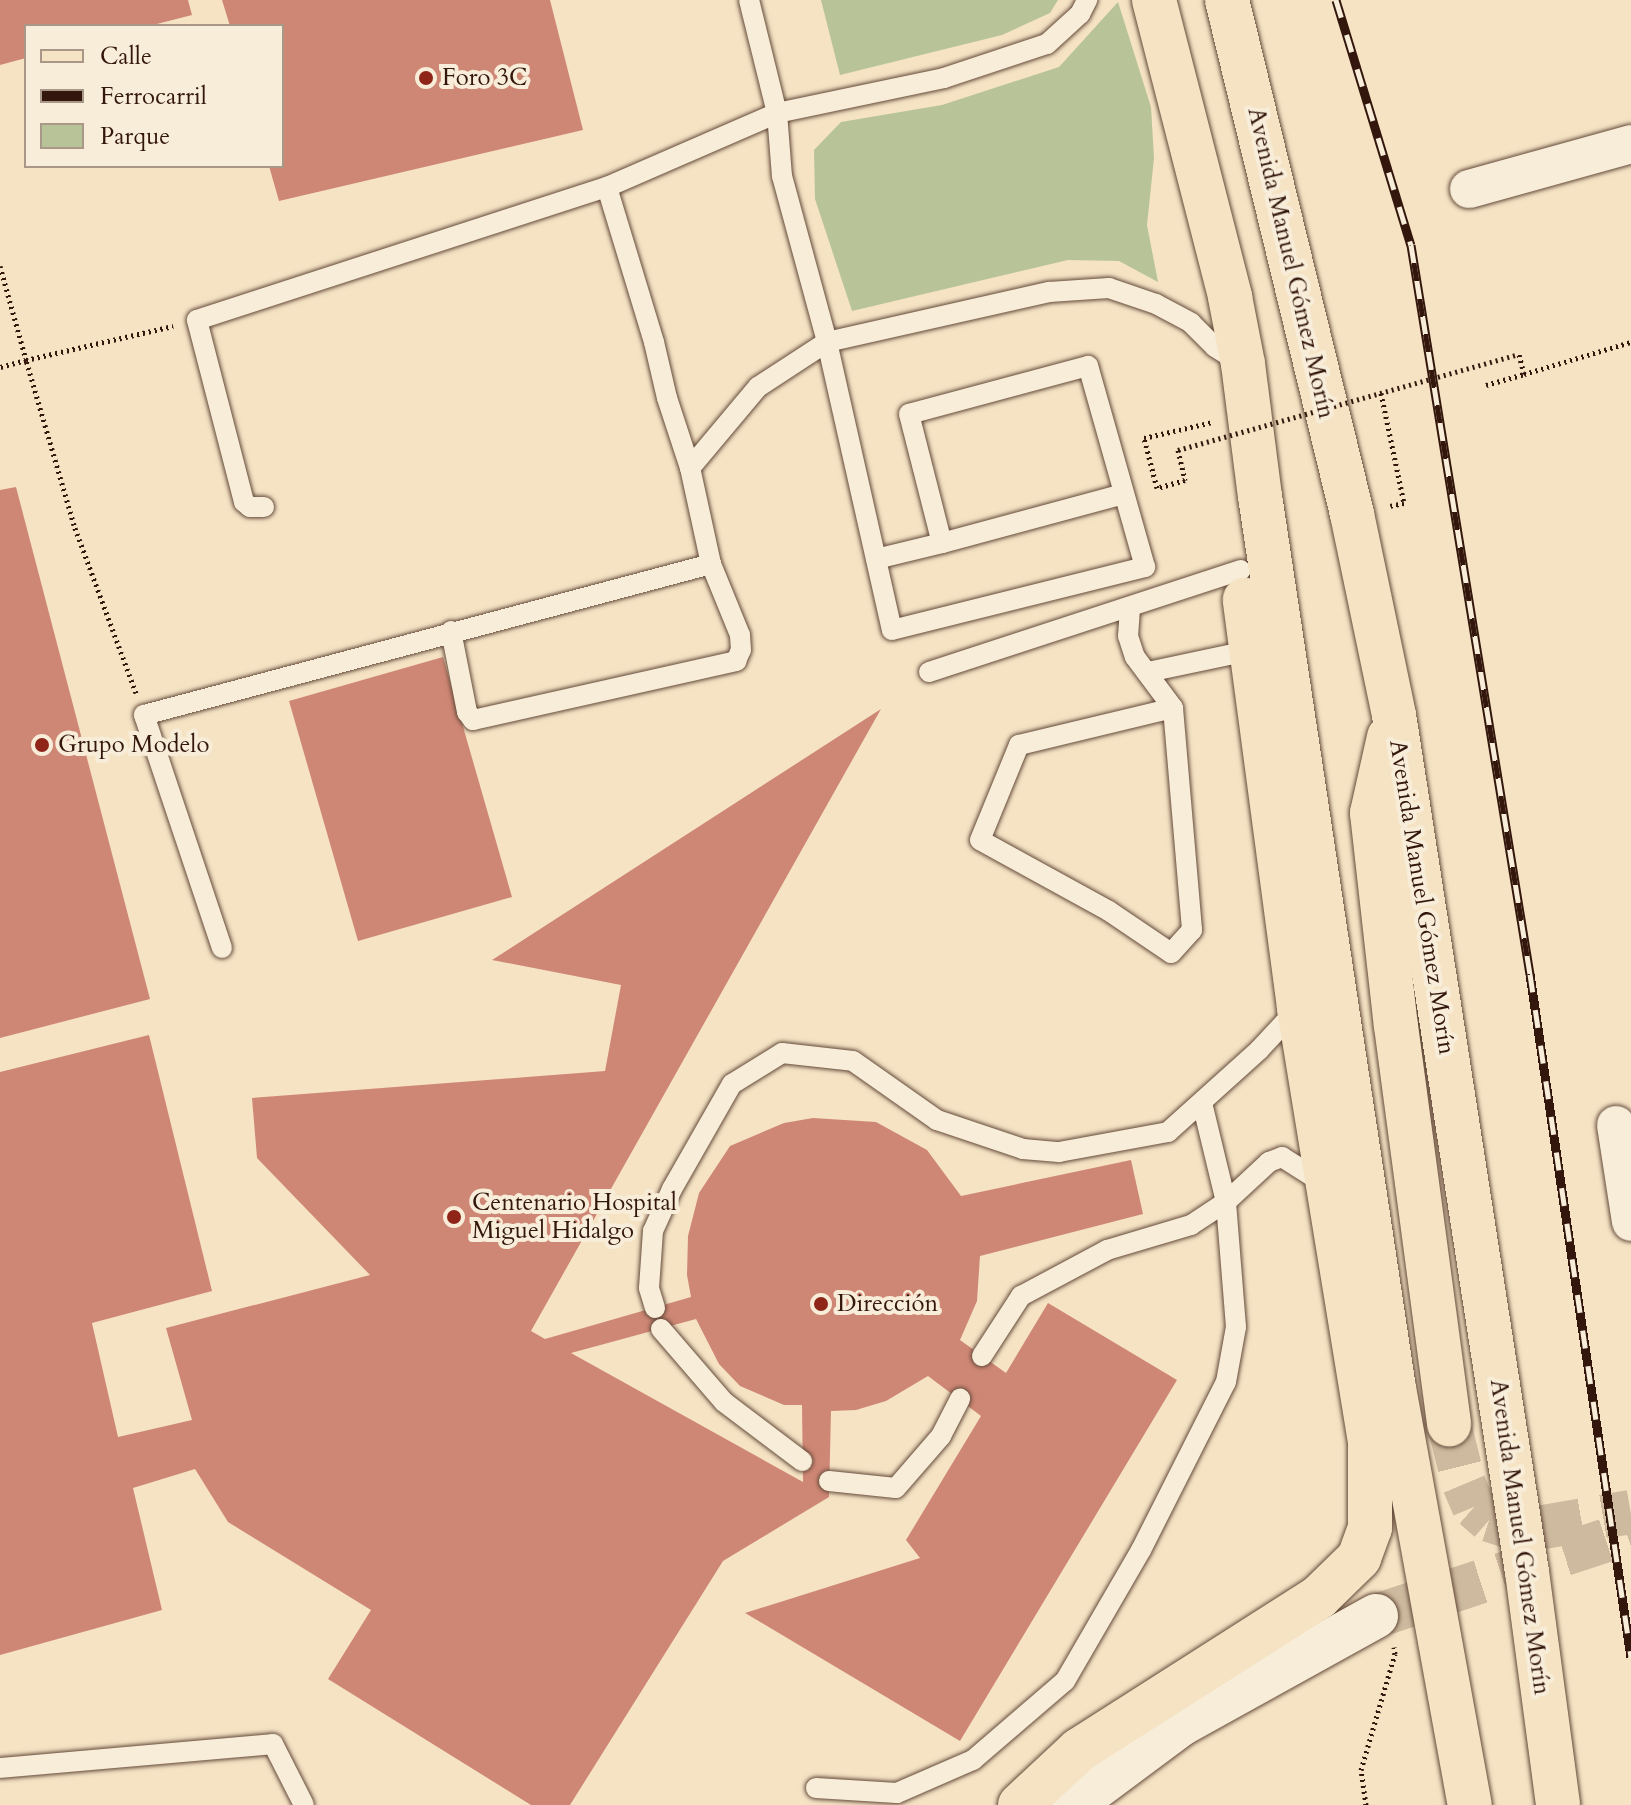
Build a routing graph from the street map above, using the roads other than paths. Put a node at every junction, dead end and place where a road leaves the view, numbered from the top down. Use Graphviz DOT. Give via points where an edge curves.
graph roads {
  1 [pos="749,0"];
  2 [pos="1087,0"];
  3 [pos="1154,0"];
  4 [pos="1227,0"];
  5 [pos="777,113"];
  6 [pos="1631,144"];
  7 [pos="607,187"];
  8 [pos="1469,189"];
  9 [pos="827,342"];
  10 [pos="1243,364"];
  11 [pos="690,468"];
  12 [pos="1124,494"];
  13 [pos="1260,496"];
  14 [pos="264,507"];
  15 [pos="942,543"];
  16 [pos="876,559"];
  17 [pos="711,564"];
  18 [pos="1241,570"];
  19 [pos="1130,608"];
  20 [pos="451,631"];
  21 [pos="1252,650"];
  22 [pos="929,672"];
  23 [pos="1148,672"];
  24 [pos="1173,708"];
  25 [pos="1394,715"];
  26 [pos="1280,868"];
  27 [pos="1319,890"];
  28 [pos="222,948"];
  29 [pos="1299,1007"];
  30 [pos="1202,1103"];
  31 [pos="1616,1125"];
  32 [pos="1329,1186"];
  33 [pos="1226,1202"];
  34 [pos="1631,1222"];
  35 [pos="1346,1297"];
  36 [pos="655,1308"];
  37 [pos="661,1329"];
  38 [pos="1386,1337"];
  39 [pos="982,1356"];
  40 [pos="1394,1388"];
  41 [pos="960,1399"];
  42 [pos="1449,1424"];
  43 [pos="1370,1442"];
  44 [pos="802,1461"];
  45 [pos="829,1481"];
  46 [pos="1384,1627"];
  47 [pos="0,1768"];
  48 [pos="816,1788"];
  49 [pos="304,1805"];
  50 [pos="1020,1805"];
  51 [pos="1072,1805"];
  52 [pos="1470,1805"];
  53 [pos="1558,1805"];
  1 -- 5 [label="lane"];
  2 -- 5 [label="lane" via="1080,14 1047,44 944,78"];
  3 -- 10 [label="main road"];
  4 -- 25 [label="main road, Avenida Manuel Gómez Morín" via="1352,514"];
  5 -- 7 [label="lane"];
  5 -- 9 [label="lane" via="782,176"];
  6 -- 8 [label="street"];
  7 -- 11 [label="lane"];
  7 -- 14 [label="lane" via="197,320 244,502"];
  9 -- 10 [label="lane" via="1049,292 1109,288 1180,317"];
  9 -- 11 [label="lane" via="758,387"];
  9 -- 16 [label="lane"];
  10 -- 13 [label="main road"];
  11 -- 17 [label="lane"];
  12 -- 15 [label="lane"];
  12 -- 15 [label="lane" via="1088,366 909,414"];
  12 -- 16 [label="lane" via="1145,567 892,630"];
  13 -- 18 [label="main road" via="1236,535"];
  13 -- 27 [label="main road"];
  15 -- 16 [label="lane"];
  17 -- 20 [label="lane"];
  17 -- 20 [label="lane" via="740,635 736,661 473,720"];
  18 -- 19 [label="lane"];
  18 -- 21 [label="main road"];
  19 -- 22 [label="lane"];
  19 -- 23 [label="lane" via="1128,636 1135,657"];
  20 -- 28 [label="lane" via="144,715"];
  21 -- 23 [label="lane"];
  21 -- 26 [label="main road"];
  23 -- 24 [label="lane"];
  24 -- 24 [label="lane" via="1019,745 980,840 1109,911 1171,953 1192,930"];
  25 -- 42 [label="main road" via="1372,813"];
  25 -- 53 [label="main road, Avenida Manuel Gómez Morín" via="1527,1572"];
  26 -- 27 [label="main road"];
  26 -- 29 [label="main road"];
  27 -- 38 [label="main road"];
  29 -- 30 [label="lane"];
  29 -- 32 [label="main road"];
  30 -- 33 [label="lane"];
  30 -- 36 [label="lane" via="1168,1132 1059,1152 1023,1149 937,1120 853,1061 782,1053 732,1084 672,1189 653,1231 649,1288"];
  31 -- 34 [label="street"];
  32 -- 33 [label="lane" via="1282,1157 1269,1162"];
  32 -- 35 [label="main road"];
  33 -- 39 [label="lane" via="1191,1225 1107,1250 1021,1296"];
  33 -- 48 [label="lane" via="1236,1327 1226,1382 1141,1550 1065,1681 973,1760 897,1793"];
  35 -- 38 [label="main road"];
  35 -- 43 [label="main road"];
  37 -- 44 [label="lane" via="724,1402"];
  38 -- 40 [label="main road"];
  40 -- 43 [label="main road"];
  40 -- 52 [label="main road"];
  41 -- 45 [label="lane" via="941,1436 896,1488"];
  43 -- 50 [label="main road" via="1370,1528 1359,1558 1341,1579 1079,1750"];
  46 -- 51 [label="main road" via="1181,1724"];
  47 -- 49 [label="lane" via="273,1744"];
}
